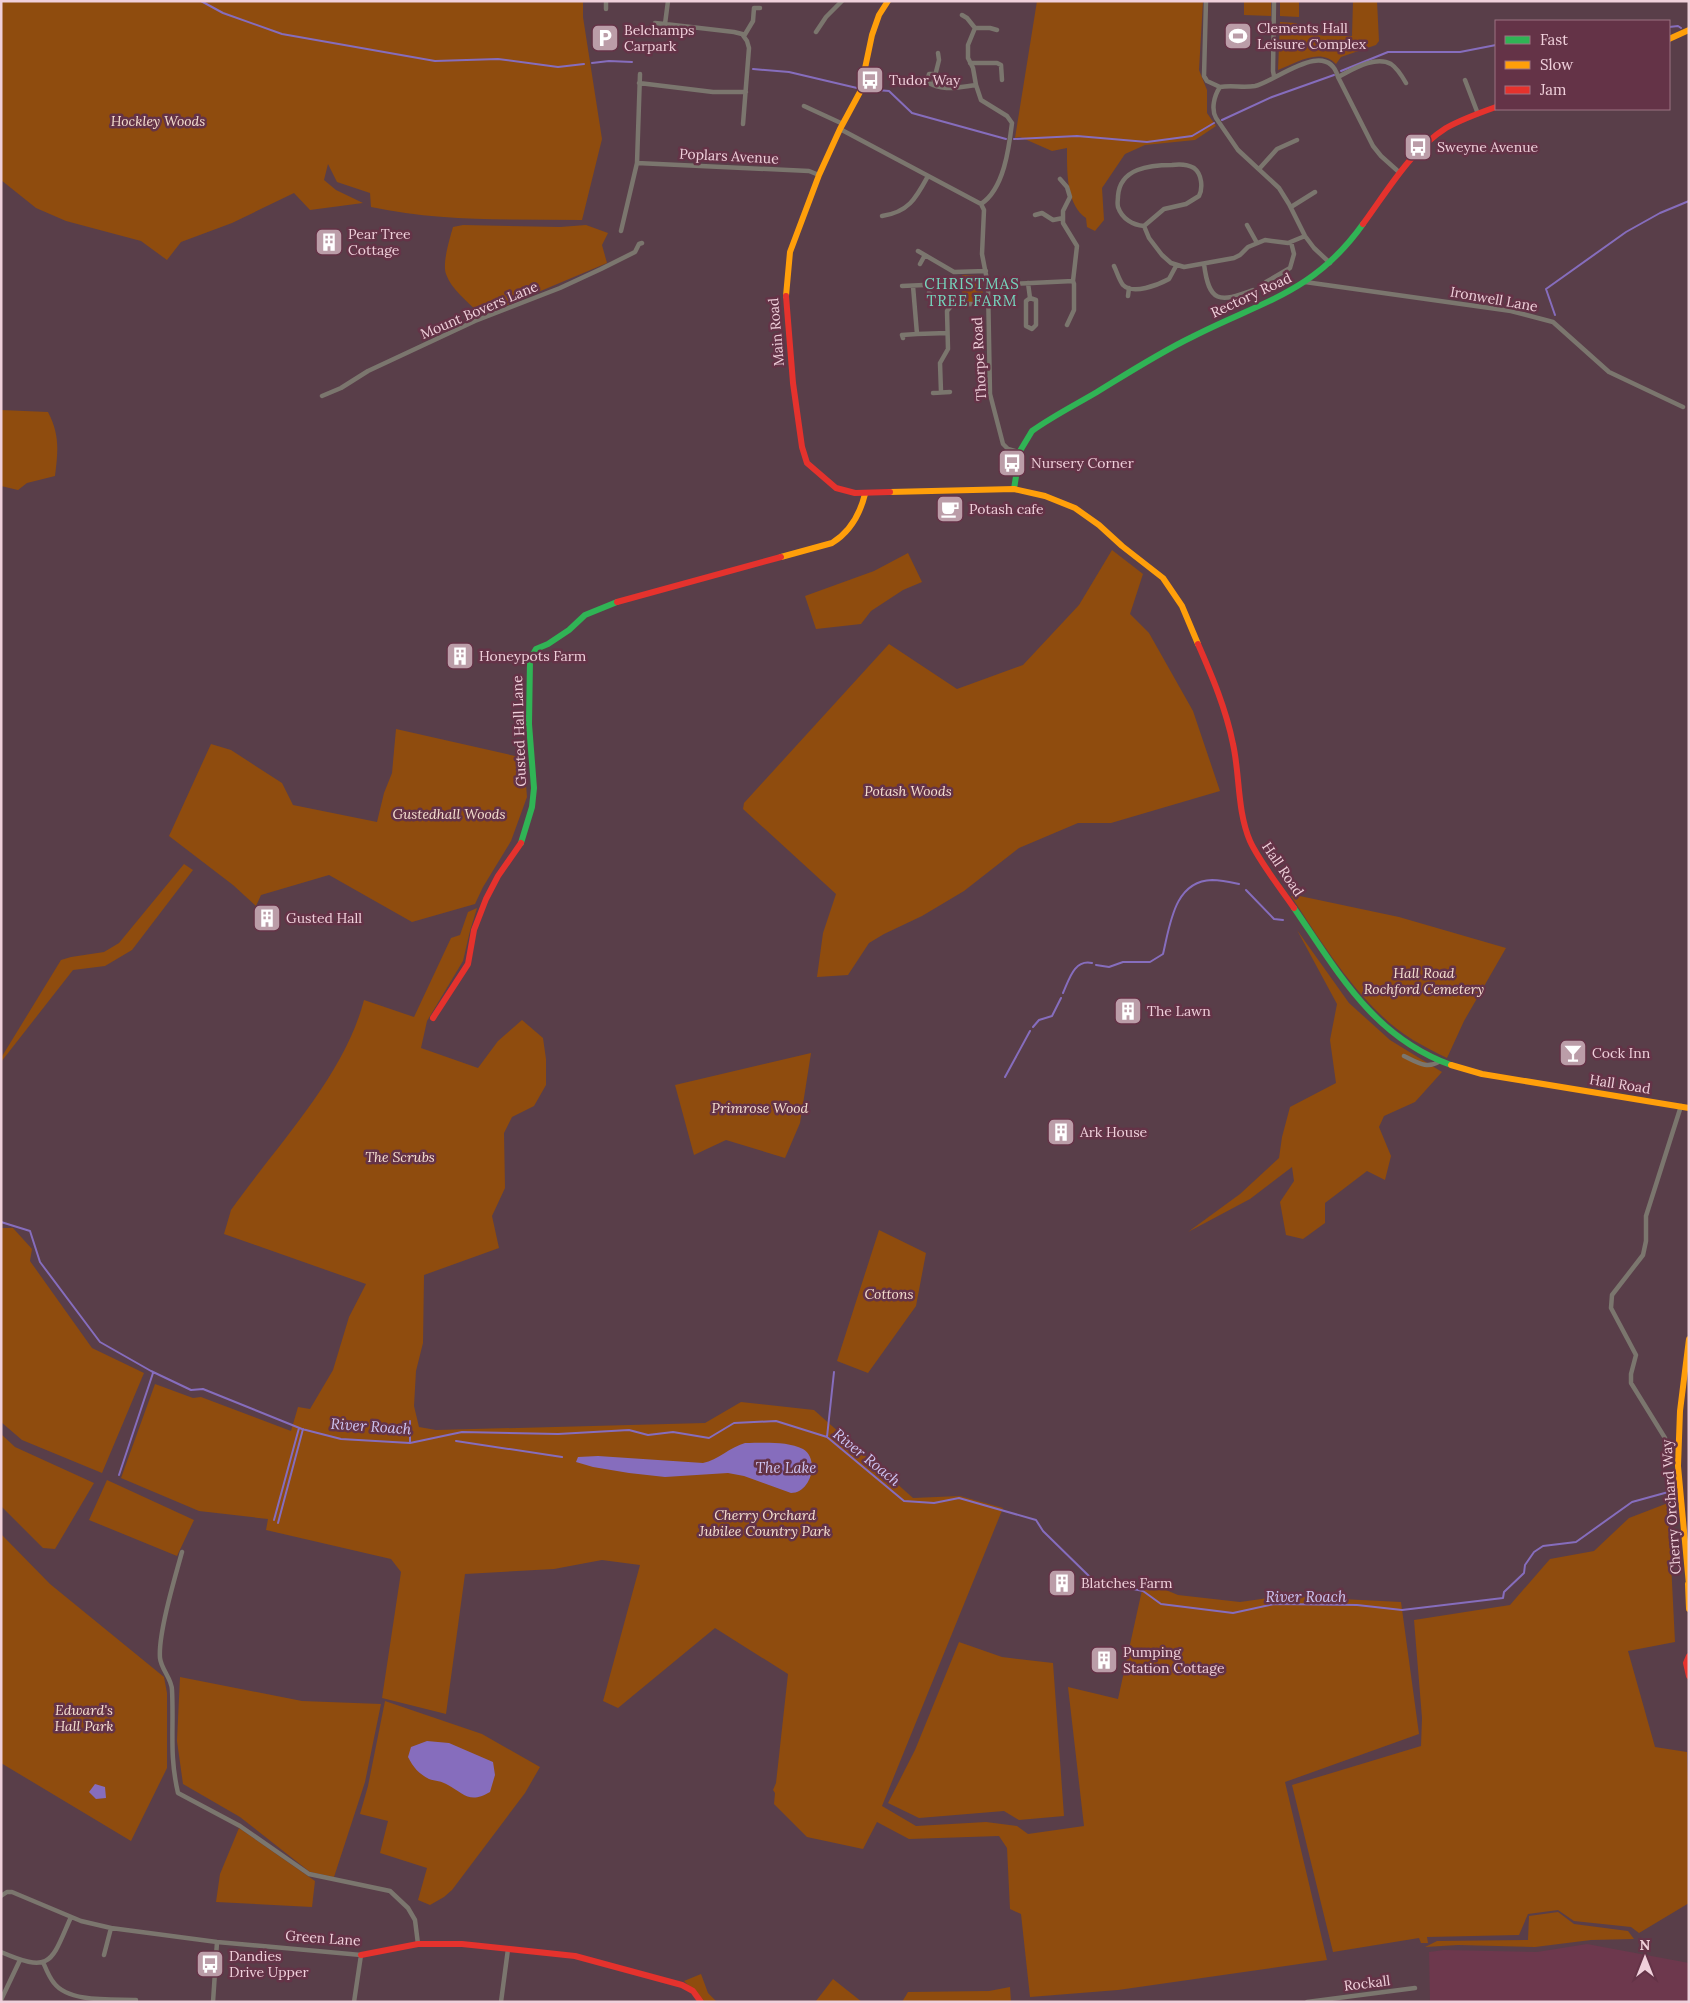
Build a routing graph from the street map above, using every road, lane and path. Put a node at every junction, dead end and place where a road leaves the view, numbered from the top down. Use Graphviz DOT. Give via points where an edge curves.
graph roads {
  1 [pos="606,1"];
  2 [pos="668,1"];
  3 [pos="842,1"];
  4 [pos="888,1"];
  5 [pos="1206,1"];
  6 [pos="1274,1"];
  7 [pos="747,7"];
  8 [pos="754,8"];
  9 [pos="760,8"];
  10 [pos="606,9"];
  11 [pos="962,15"];
  12 [pos="655,23"];
  13 [pos="665,24"];
  14 [pos="975,28"];
  15 [pos="997,30"];
  16 [pos="1689,30"];
  17 [pos="816,32"];
  18 [pos="744,36"];
  19 [pos="1670,39"];
  20 [pos="938,53"];
  21 [pos="970,63"];
  22 [pos="640,74"];
  23 [pos="935,76"];
  24 [pos="1274,76"];
  25 [pos="1338,77"];
  26 [pos="1002,80"];
  27 [pos="1465,80"];
  28 [pos="639,83"];
  29 [pos="1406,83"];
  30 [pos="933,85"];
  31 [pos="976,86"];
  32 [pos="1220,87"];
  33 [pos="746,92"];
  34 [pos="804,106"];
  35 [pos="1495,107"];
  36 [pos="1478,114"];
  37 [pos="743,124"];
  38 [pos="841,127"];
  39 [pos="1296,140"];
  40 [pos="637,163"];
  41 [pos="1259,170"];
  42 [pos="1400,173"];
  43 [pos="820,175"];
  44 [pos="928,176"];
  45 [pos="1060,179"];
  46 [pos="1315,192"];
  47 [pos="981,204"];
  48 [pos="1291,207"];
  49 [pos="1035,215"];
  50 [pos="882,216"];
  51 [pos="1063,218"];
  52 [pos="1247,225"];
  53 [pos="1144,226"];
  54 [pos="621,232"];
  55 [pos="1305,236"];
  56 [pos="1291,242"];
  57 [pos="642,243"];
  58 [pos="1257,243"];
  59 [pos="918,251"];
  60 [pos="925,255"];
  61 [pos="1330,263"];
  62 [pos="920,264"];
  63 [pos="1204,264"];
  64 [pos="1114,266"];
  65 [pos="1176,266"];
  66 [pos="986,271"];
  67 [pos="1319,273"];
  68 [pos="1073,281"];
  69 [pos="1266,282"];
  70 [pos="1305,282"];
  71 [pos="1028,283"];
  72 [pos="1322,284"];
  73 [pos="924,285"];
  74 [pos="988,285"];
  75 [pos="902,286"];
  76 [pos="913,286"];
  77 [pos="1129,288"];
  78 [pos="1254,290"];
  79 [pos="929,293"];
  80 [pos="1128,296"];
  81 [pos="1030,298"];
  82 [pos="988,304"];
  83 [pos="949,308"];
  84 [pos="1067,325"];
  85 [pos="947,332"];
  86 [pos="917,334"];
  87 [pos="903,338"];
  88 [pos="941,392"];
  89 [pos="950,392"];
  90 [pos="933,393"];
  91 [pos="322,396"];
  92 [pos="1684,407"];
  93 [pos="1018,452"];
  94 [pos="1014,490"];
  95 [pos="865,494"];
  96 [pos="433,1018"];
  97 [pos="1404,1056"];
  98 [pos="1440,1061"];
  99 [pos="1681,1106"];
  100 [pos="1689,1109"];
  101 [pos="1689,1339"];
  102 [pos="1665,1438"];
  103 [pos="182,1552"];
  104 [pos="1689,1585"];
  105 [pos="1689,1609"];
  106 [pos="1689,1656"];
  107 [pos="1689,1676"];
  108 [pos="1,1896"];
  109 [pos="71,1917"];
  110 [pos="111,1928"];
  111 [pos="217,1942"];
  112 [pos="418,1944"];
  113 [pos="508,1949"];
  114 [pos="1,1952"];
  115 [pos="104,1955"];
  116 [pos="361,1955"];
  117 [pos="20,1960"];
  118 [pos="43,1962"];
  119 [pos="1415,1988"];
  120 [pos="1,2000"];
  121 [pos="136,2000"];
  122 [pos="1324,2001"];
  123 [pos="213,2002"];
  124 [pos="354,2002"];
  125 [pos="502,2002"];
  126 [pos="701,2002"];
  127 [pos="1307,2002"];
  1 -- 10 [label="street"];
  2 -- 13 [label="street"];
  3 -- 17 [label="street"];
  4 -- 38 [label="main road, Main Road" via="872,35 860,92"];
  5 -- 32 [label="street" via="1204,76"];
  6 -- 24 [label="street"];
  7 -- 8 [label="street"];
  8 -- 9 [label="street"];
  8 -- 18 [label="street" via="753,21"];
  11 -- 14 [label="street"];
  12 -- 13 [label="street"];
  13 -- 18 [label="street"];
  14 -- 15 [label="street"];
  14 -- 21 [label="street" via="968,46"];
  16 -- 19 [label="main road"];
  18 -- 33 [label="street" via="749,48"];
  20 -- 23 [label="street"];
  21 -- 26 [label="street" via="1001,65"];
  21 -- 31 [label="street"];
  22 -- 28 [label="street"];
  23 -- 30 [label="street"];
  23 -- 30 [label="street" via="929,74 926,78 926,82"];
  24 -- 25 [label="street" via="1314,61 1326,62 1336,70"];
  24 -- 32 [label="street" via="1256,86"];
  25 -- 29 [label="street" via="1368,64 1383,62 1396,69"];
  25 -- 42 [label="street" via="1373,146"];
  27 -- 36 [label="street"];
  28 -- 33 [label="street" via="713,92"];
  28 -- 40 [label="street"];
  30 -- 31 [label="street" via="950,89"];
  31 -- 47 [label="street" via="981,100 1007,116 1012,123 1006,164 987,200"];
  32 -- 41 [label="street" via="1214,98 1214,114 1238,150"];
  33 -- 37 [label="street"];
  34 -- 38 [label="street"];
  35 -- 36 [label="main road, Rectory Road"];
  36 -- 42 [label="main road, Rectory Road" via="1439,133 1418,150"];
  38 -- 43 [label="main road, Main Road"];
  38 -- 44 [label="street"];
  39 -- 41 [label="street" via="1277,149"];
  40 -- 43 [label="street, Poplars Avenue" via="810,171"];
  40 -- 54 [label="street"];
  41 -- 48 [label="street" via="1279,188"];
  42 -- 61 [label="main road, Rectory Road" via="1366,221"];
  43 -- 95 [label="main road, Main Road" via="790,252 785,289 802,447 808,463 836,488"];
  44 -- 47 [label="street"];
  44 -- 50 [label="street" via="914,201 894,214"];
  45 -- 51 [label="street" via="1070,198"];
  46 -- 48 [label="street"];
  47 -- 66 [label="street, Thorpe Road" via="984,210 982,254"];
  48 -- 55 [label="street"];
  49 -- 51 [label="street" via="1042,212 1053,220"];
  51 -- 68 [label="street" via="1077,246"];
  52 -- 58 [label="street"];
  53 -- 53 [label="street" via="1133,224 1119,209 1118,191 1125,178 1146,167 1183,164 1193,167 1199,174 1199,196 1186,204 1164,210"];
  53 -- 65 [label="street" via="1155,246"];
  55 -- 56 [label="street"];
  55 -- 61 [label="street"];
  56 -- 58 [label="street" via="1265,240"];
  56 -- 69 [label="street" via="1294,254 1290,268"];
  57 -- 91 [label="street, Mount Bovers Lane" via="632,254 593,273 474,321"];
  58 -- 63 [label="street" via="1234,258"];
  59 -- 60 [label="street"];
  60 -- 62 [label="street"];
  60 -- 66 [label="street" via="954,272"];
  61 -- 67 [label="main road, Rectory Road"];
  63 -- 65 [label="street"];
  63 -- 78 [label="street" via="1210,291 1214,294 1229,298"];
  64 -- 77 [label="street" via="1122,284"];
  65 -- 77 [label="street" via="1163,282 1136,290"];
  66 -- 74 [label="street, Thorpe Road"];
  67 -- 70 [label="main road, Rectory Road"];
  67 -- 72 [label="street"];
  68 -- 71 [label="street"];
  68 -- 84 [label="street" via="1074,310"];
  70 -- 72 [label="street, Ironwell Lane"];
  70 -- 93 [label="main road, Rectory Road" via="1204,330 1055,416 1032,431"];
  71 -- 74 [label="street"];
  71 -- 81 [label="street"];
  72 -- 92 [label="street, Ironwell Lane" via="1511,311 1553,322 1609,372"];
  73 -- 76 [label="street"];
  74 -- 82 [label="street, Thorpe Road"];
  75 -- 76 [label="street"];
  76 -- 86 [label="street"];
  77 -- 80 [label="street"];
  79 -- 83 [label="street"];
  81 -- 81 [label="street" via="1036,300 1036,325 1032,329 1026,326 1026,301"];
  82 -- 83 [label="street" via="953,304"];
  82 -- 93 [label="street, Thorpe Road" via="990,394 1003,444"];
  83 -- 85 [label="street"];
  85 -- 86 [label="street"];
  85 -- 88 [label="street" via="947,351 939,367"];
  86 -- 87 [label="street" via="902,335"];
  88 -- 89 [label="street"];
  88 -- 90 [label="street"];
  93 -- 94 [label="main road, Rectory Road"];
  94 -- 95 [label="main road, Main Road"];
  94 -- 98 [label="main road, Hall Road" via="1060,502 1087,515 1163,578 1174,592 1194,633 1228,722 1238,770 1243,824 1250,842 1372,1015 1394,1035"];
  95 -- 96 [label="main road, Gusted Hall Lane" via="863,504 846,532 832,543 608,604 585,615 569,630 536,649 530,660 529,724 534,788 530,816 520,844 486,899 474,930 468,964"];
  97 -- 98 [label="street" via="1427,1066"];
  98 -- 99 [label="main road, Hall Road" via="1482,1074"];
  99 -- 100 [label="main road, Hall Road"];
  99 -- 102 [label="street" via="1646,1216 1643,1255 1610,1302 1636,1355 1631,1383"];
  101 -- 104 [label="main road, Cherry Orchard Way" via="1680,1411 1678,1466"];
  103 -- 112 [label="street" via="160,1659 172,1687 171,1753 178,1793 240,1826 309,1874 390,1891 408,1908 415,1920"];
  104 -- 105 [label="main road, Cherry Orchard Way"];
  106 -- 107 [label="main road" via="1686,1663"];
  108 -- 109 [label="street, Green Lane" via="12,1892"];
  109 -- 110 [label="street, Green Lane"];
  109 -- 118 [label="street" via="56,1951"];
  110 -- 111 [label="street, Green Lane"];
  110 -- 115 [label="street"];
  111 -- 116 [label="street, Green Lane"];
  111 -- 123 [label="street"];
  112 -- 113 [label="main road, Green Lane"];
  112 -- 116 [label="main road, Green Lane"];
  113 -- 125 [label="street"];
  113 -- 126 [label="main road, Green Lane" via="575,1956 673,1982 689,1988"];
  114 -- 117 [label="street"];
  116 -- 124 [label="street"];
  117 -- 118 [label="street" via="32,1964"];
  117 -- 120 [label="street"];
  118 -- 121 [label="street" via="54,1983 66,1994"];
  119 -- 122 [label="street, Rockall"];
  122 -- 127 [label="street, Rockall"];
}
